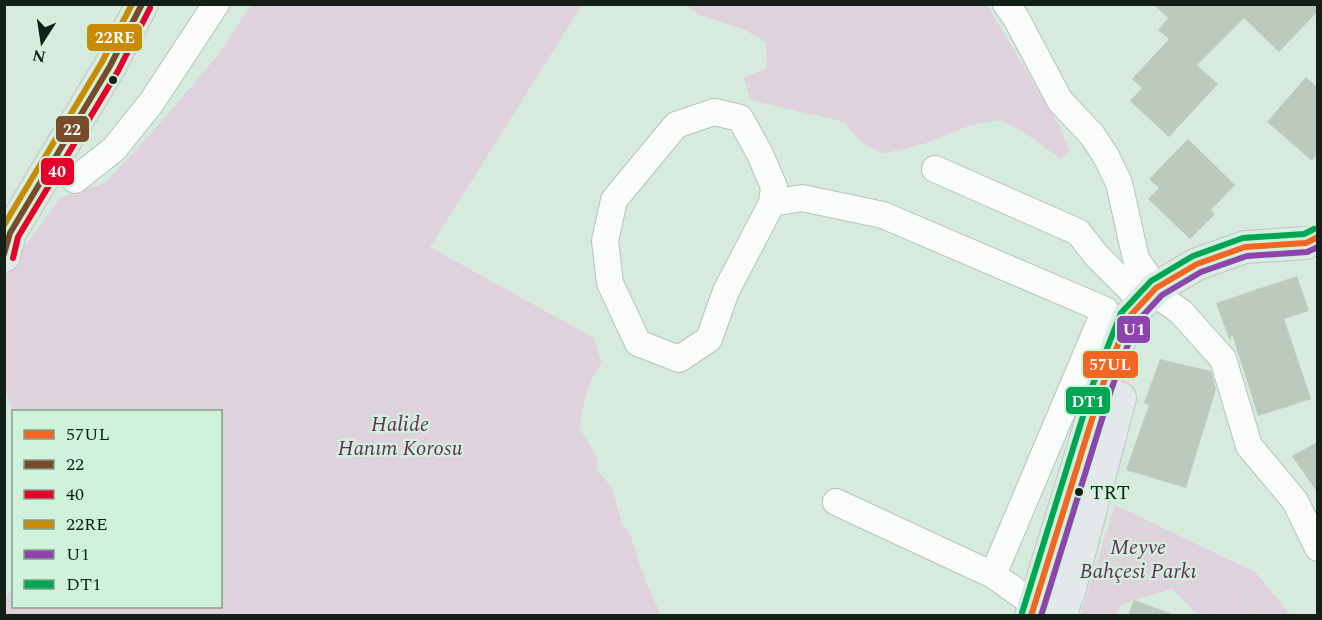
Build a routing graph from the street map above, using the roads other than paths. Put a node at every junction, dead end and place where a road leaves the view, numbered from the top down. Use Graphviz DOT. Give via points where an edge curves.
graph roads {
  1 [pos="142,4"];
  2 [pos="216,4"];
  3 [pos="1006,4"];
  4 [pos="935,169"];
  5 [pos="75,180"];
  6 [pos="772,203"];
  7 [pos="1312,240"];
  8 [pos="6,242"];
  9 [pos="1155,297"];
  10 [pos="836,502"];
  11 [pos="1317,548"];
  12 [pos="993,575"];
  13 [pos="1044,613"];
  1 -- 8 [label="main road"];
  2 -- 5 [label="street" via="151,103 114,149"];
  3 -- 9 [label="street" via="1060,101 1106,156 1119,183 1136,259"];
  4 -- 9 [label="street" via="1078,232 1096,255"];
  6 -- 6 [label="street" via="774,187 740,118 714,112 676,125 614,200 605,241 610,283 638,343 679,358 709,339 726,291"];
  6 -- 12 [label="street" via="802,198 883,215 1105,310"];
  7 -- 9 [label="main road" via="1245,247 1197,264"];
  9 -- 11 [label="street" via="1181,312 1223,359 1249,446 1295,501"];
  9 -- 13 [label="main road" via="1128,318 1102,387"];
  10 -- 12 [label="street"];
  12 -- 13 [label="street"];
}
